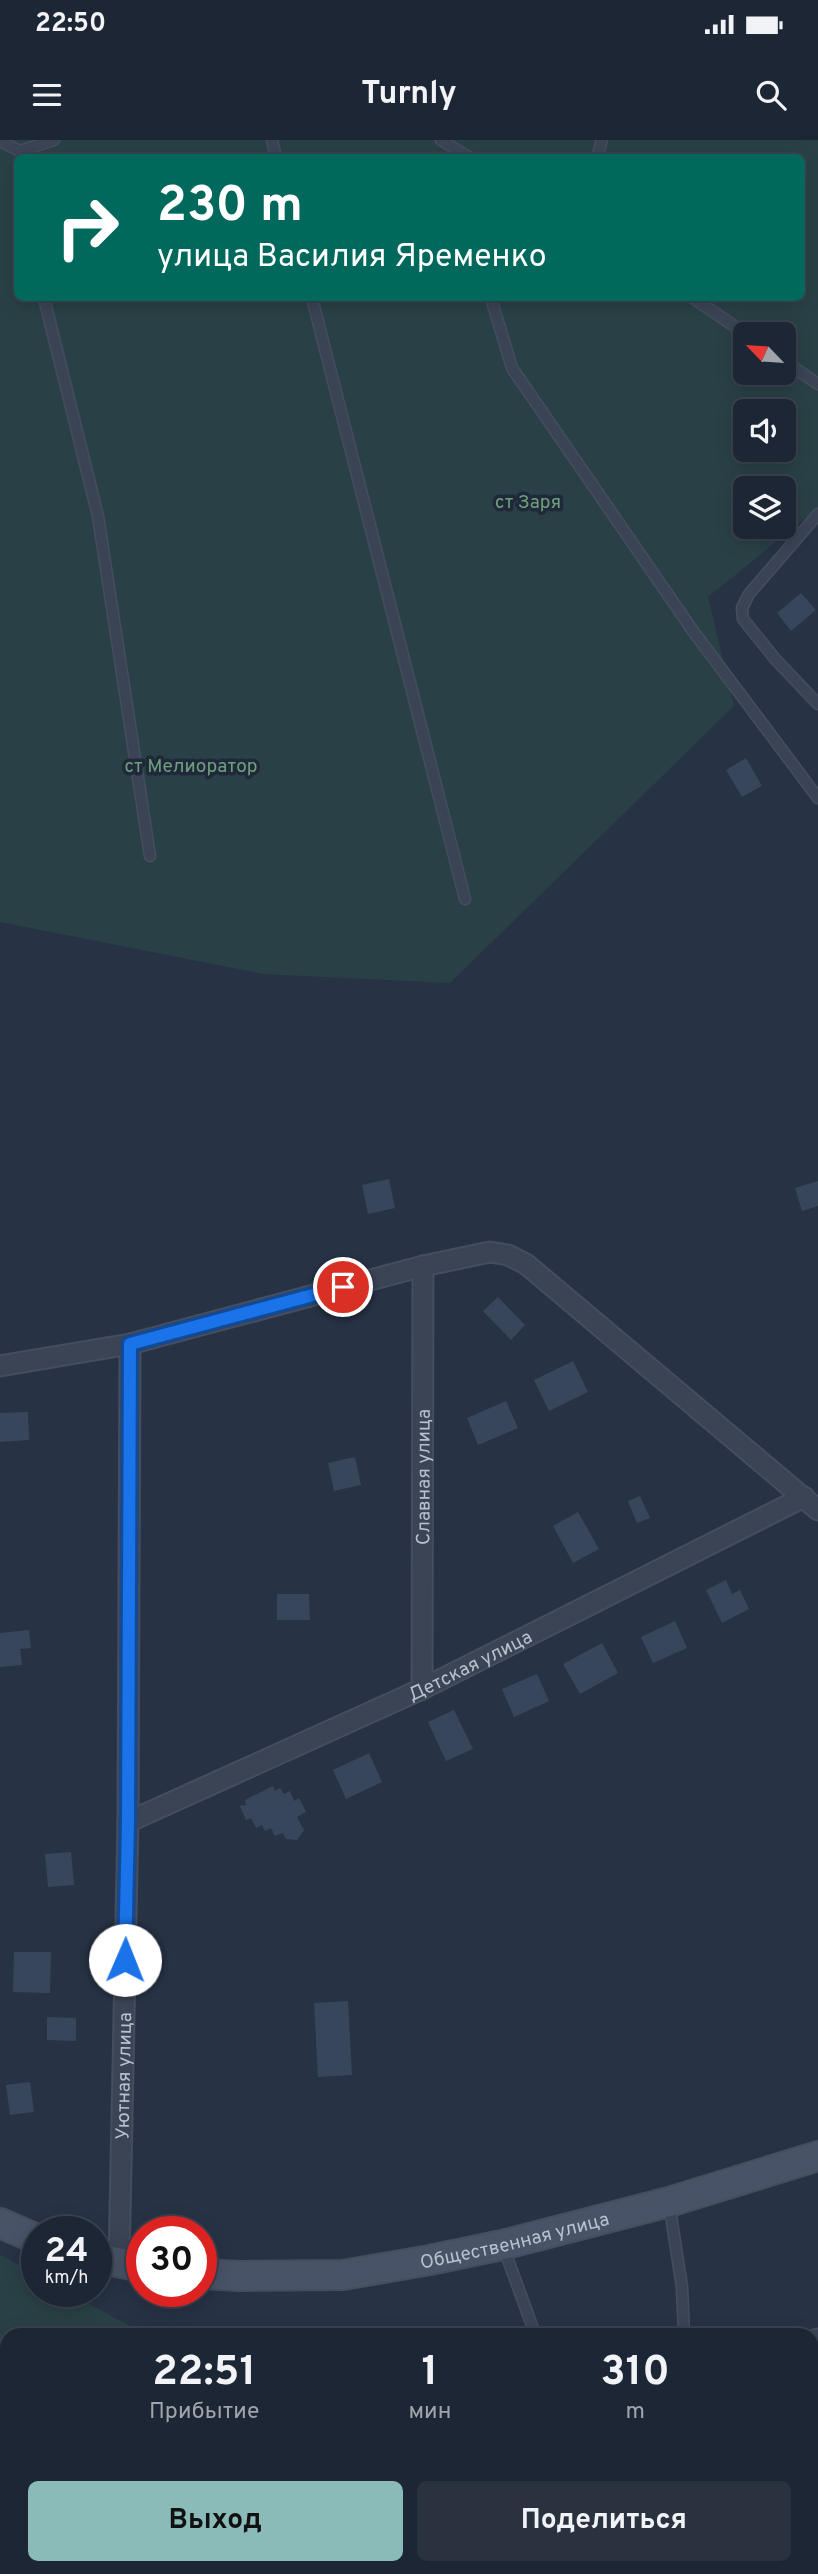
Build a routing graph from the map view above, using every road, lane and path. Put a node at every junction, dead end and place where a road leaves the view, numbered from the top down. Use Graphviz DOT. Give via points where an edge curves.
graph roads {
  1 [pos="54,140"];
  2 [pos="441,140"];
  3 [pos="0,141"];
  4 [pos="21,154"];
  5 [pos="457,154"];
  6 [pos="45,301"];
  7 [pos="313,301"];
  8 [pos="492,301"];
  9 [pos="697,301"];
  10 [pos="733,325"];
  11 [pos="796,368"];
  12 [pos="818,384"];
  13 [pos="818,514"];
  14 [pos="818,704"];
  15 [pos="818,798"];
  16 [pos="150,856"];
  17 [pos="465,899"];
  18 [pos="423,1265"];
  19 [pos="130,1344"];
  20 [pos="0,1366"];
  21 [pos="811,1504"];
  22 [pos="422,1689"];
  23 [pos="128,1822"];
  24 [pos="818,2157"];
  25 [pos="669,2202"];
  26 [pos="0,2223"];
  27 [pos="21,2232"];
  28 [pos="502,2245"];
  29 [pos="119,2263"];
  30 [pos="217,2275"];
  31 [pos="533,2328"];
  32 [pos="684,2328"];
  1 -- 4 [label="lane"];
  2 -- 5 [label="lane"];
  3 -- 4 [label="lane"];
  6 -- 16 [label="lane" via="98,516"];
  7 -- 17 [label="lane"];
  8 -- 15 [label="lane" via="512,368 693,631"];
  9 -- 10 [label="lane"];
  11 -- 12 [label="lane"];
  13 -- 14 [label="lane" via="742,608 743,619"];
  18 -- 19 [label="street"];
  18 -- 21 [label="street" via="490,1252 526,1264"];
  18 -- 22 [label="street, Славная улица"];
  19 -- 20 [label="street"];
  19 -- 23 [label="street, Уютная улица"];
  21 -- 22 [label="street, Детская улица"];
  22 -- 23 [label="street, Детская улица"];
  23 -- 29 [label="street, Уютная улица"];
  24 -- 25 [label="main road, Общественная улица"];
  25 -- 28 [label="main road, Общественная улица"];
  25 -- 32 [label="lane"];
  26 -- 27 [label="main road"];
  28 -- 30 [label="main road, Общественная улица" via="343,2275"];
  28 -- 31 [label="lane"];
}
